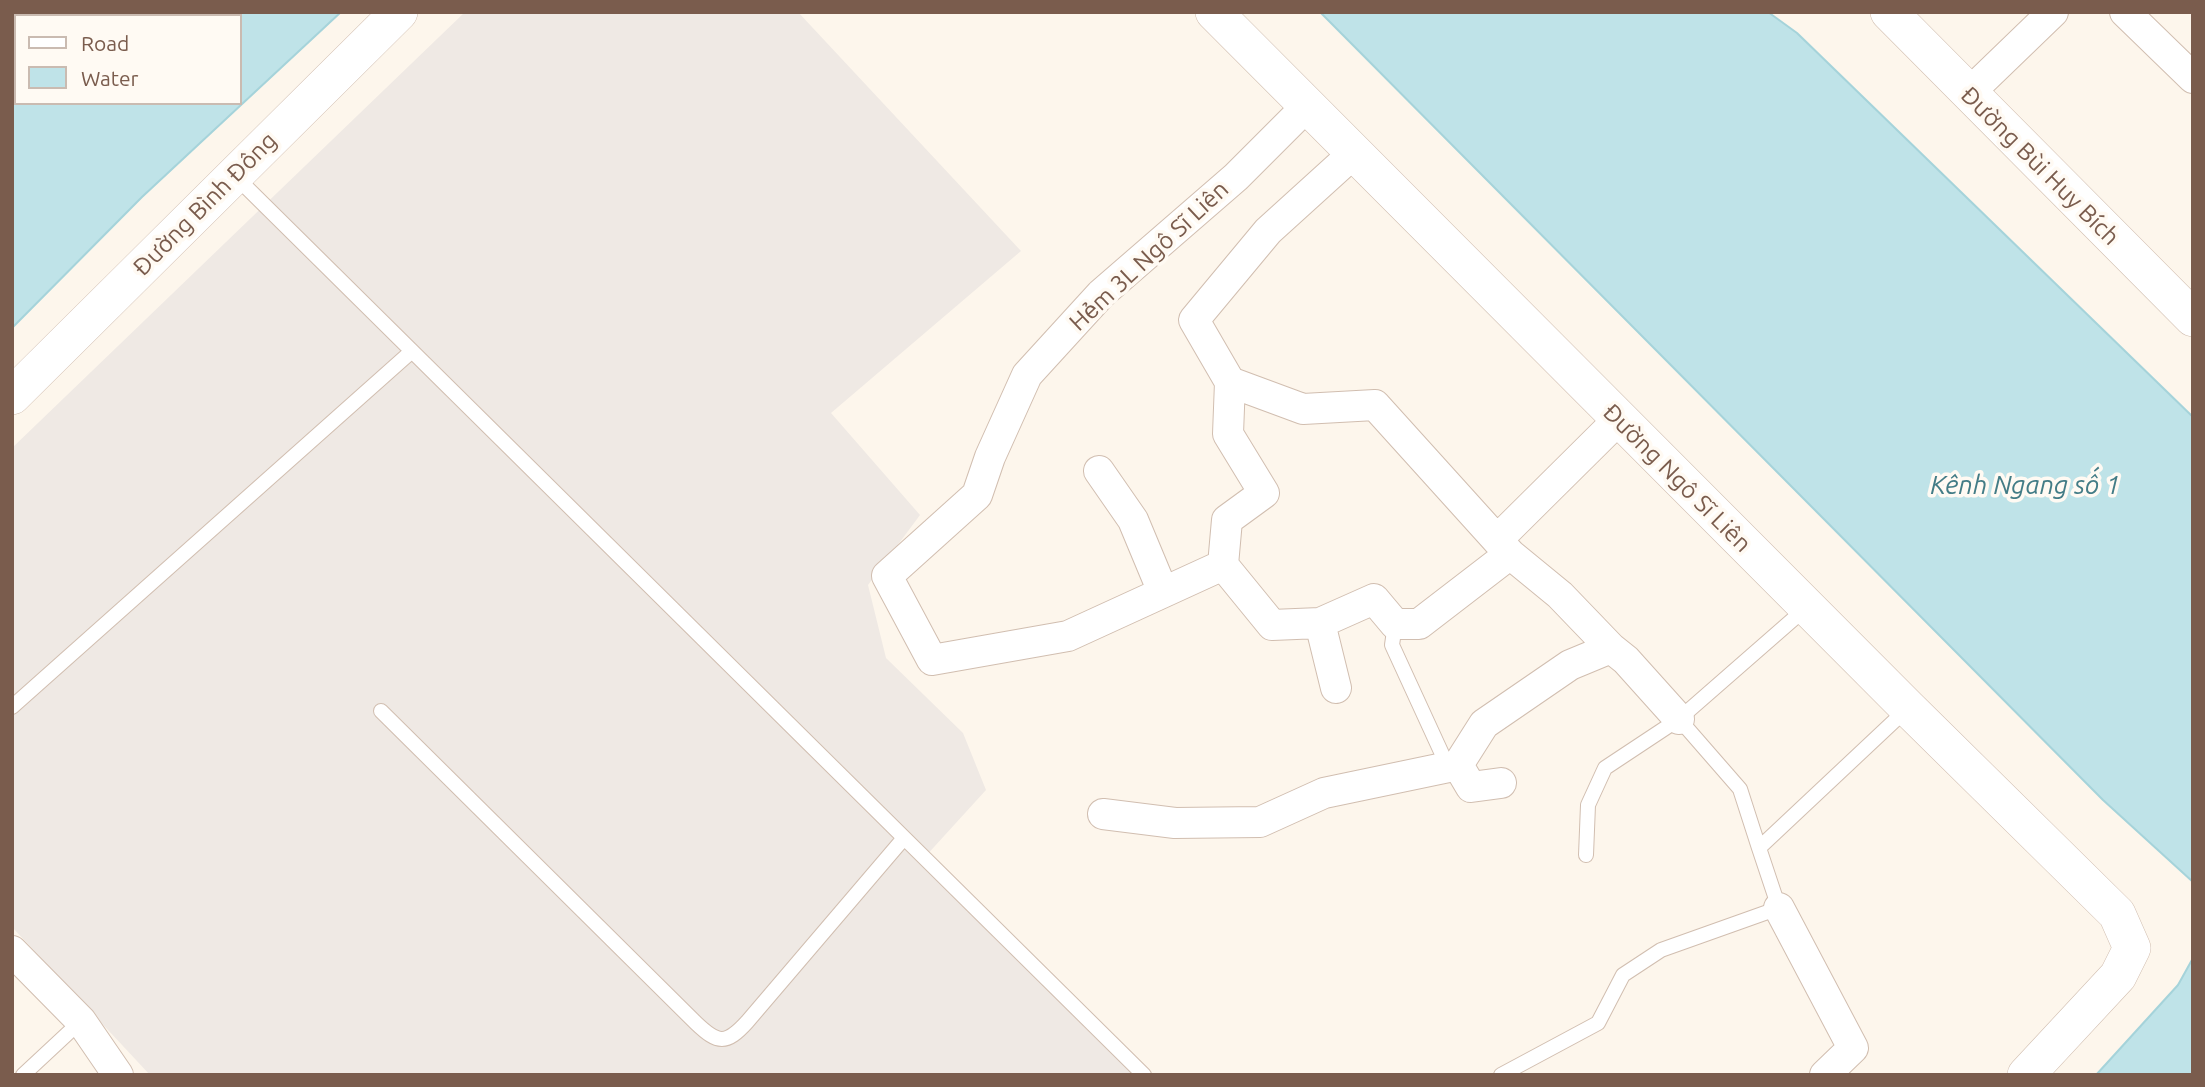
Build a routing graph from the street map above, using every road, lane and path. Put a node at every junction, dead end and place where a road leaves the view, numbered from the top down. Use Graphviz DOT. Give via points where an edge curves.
graph roads {
  1 [pos="399,12"];
  2 [pos="1214,12"];
  3 [pos="1889,12"];
  4 [pos="2053,12"];
  5 [pos="2125,12"];
  6 [pos="2193,78"];
  7 [pos="1968,94"];
  8 [pos="1307,106"];
  9 [pos="1354,153"];
  10 [pos="234,176"];
  11 [pos="2193,318"];
  12 [pos="412,351"];
  13 [pos="1230,382"];
  14 [pos="12,396"];
  15 [pos="1619,419"];
  16 [pos="1099,471"];
  17 [pos="1503,547"];
  18 [pos="1223,565"];
  19 [pos="1163,592"];
  20 [pos="1807,607"];
  21 [pos="1320,623"];
  22 [pos="1395,624"];
  23 [pos="1611,648"];
  24 [pos="1336,688"];
  25 [pos="12,707"];
  26 [pos="1908,708"];
  27 [pos="381,711"];
  28 [pos="1679,719"];
  29 [pos="1453,766"];
  30 [pos="1501,783"];
  31 [pos="1103,814"];
  32 [pos="904,838"];
  33 [pos="1759,848"];
  34 [pos="1586,855"];
  35 [pos="1779,908"];
  36 [pos="12,951"];
  37 [pos="81,1021"];
  38 [pos="23,1075"];
  39 [pos="118,1075"];
  40 [pos="1144,1075"];
  41 [pos="1501,1075"];
  42 [pos="1825,1075"];
  43 [pos="2026,1075"];
  1 -- 10 [label="street, Đường Bình Đông"];
  2 -- 8 [label="street, Đường Ngô Sĩ Liên"];
  3 -- 7 [label="street, Đường Bùi Huy Bích"];
  4 -- 7 [label="street"];
  5 -- 6 [label="street"];
  7 -- 11 [label="street, Đường Bùi Huy Bích"];
  8 -- 9 [label="street, Đường Ngô Sĩ Liên"];
  8 -- 19 [label="street, Hẻm 3L Ngô Sĩ Liên" via="1236,177 1101,294 1027,375 977,495 887,576 932,660 1068,636"];
  9 -- 13 [label="street" via="1269,231 1194,320"];
  9 -- 15 [label="street, Đường Ngô Sĩ Liên"];
  10 -- 12 [label="lane"];
  10 -- 14 [label="street, Đường Bình Đông"];
  12 -- 25 [label="lane"];
  12 -- 32 [label="lane"];
  13 -- 17 [label="street" via="1303,409 1375,405"];
  13 -- 18 [label="street" via="1228,434 1264,494 1227,520"];
  15 -- 17 [label="street"];
  15 -- 20 [label="street, Đường Ngô Sĩ Liên"];
  16 -- 19 [label="street" via="1133,520"];
  17 -- 22 [label="street" via="1419,624"];
  17 -- 23 [label="street" via="1560,595"];
  18 -- 19 [label="street"];
  18 -- 21 [label="street" via="1272,625"];
  20 -- 26 [label="street, Đường Ngô Sĩ Liên"];
  20 -- 28 [label="lane"];
  21 -- 22 [label="street" via="1374,599"];
  21 -- 24 [label="street"];
  22 -- 29 [label="lane" via="1392,645"];
  23 -- 28 [label="street"];
  23 -- 29 [label="street" via="1570,665 1484,724"];
  26 -- 33 [label="lane"];
  26 -- 43 [label="street, Đường Ngô Sĩ Liên" via="2118,914 2132,948 2118,975"];
  27 -- 32 [label="lane" via="710,1037 721,1040 733,1038"];
  28 -- 33 [label="lane" via="1740,789"];
  28 -- 34 [label="lane" via="1605,768 1588,805"];
  29 -- 30 [label="street" via="1471,787"];
  29 -- 31 [label="street" via="1324,793 1260,822 1175,823"];
  32 -- 40 [label="lane"];
  33 -- 35 [label="lane"];
  35 -- 41 [label="lane" via="1661,950 1623,975 1598,1023"];
  35 -- 42 [label="street" via="1853,1048"];
  36 -- 37 [label="street"];
  37 -- 38 [label="lane"];
  37 -- 39 [label="street"];
}
